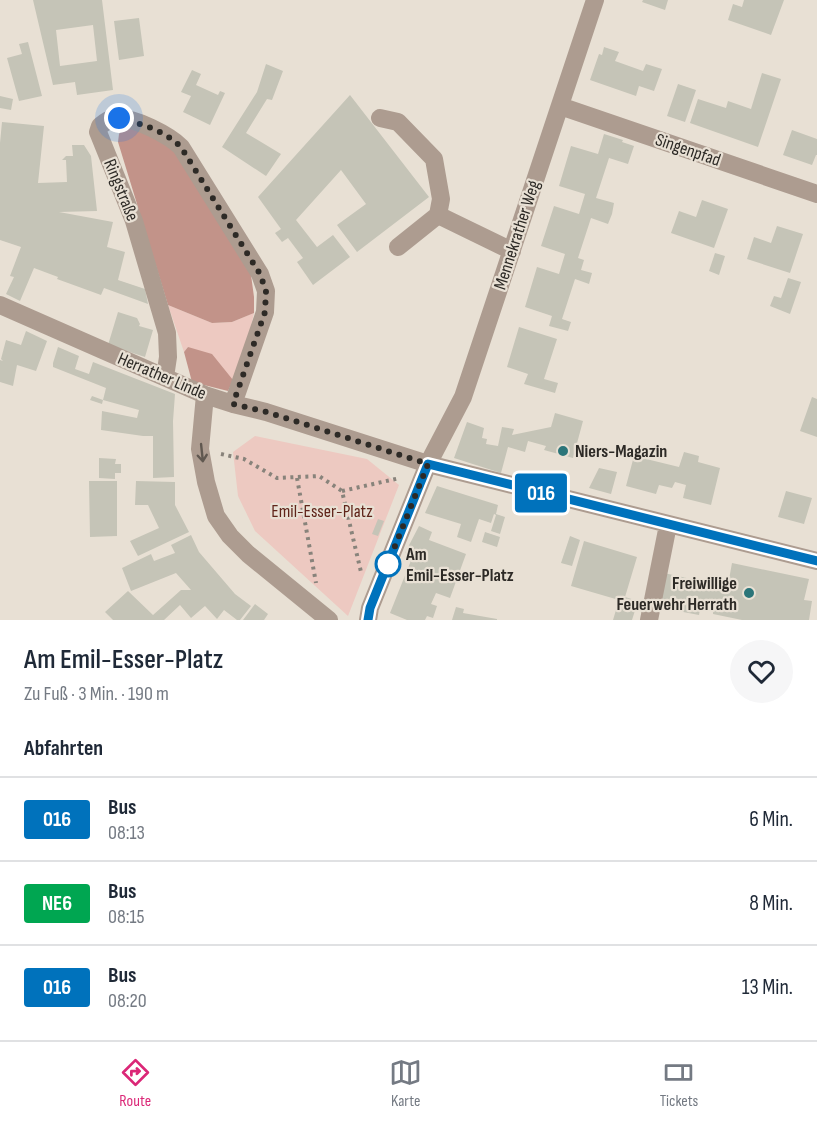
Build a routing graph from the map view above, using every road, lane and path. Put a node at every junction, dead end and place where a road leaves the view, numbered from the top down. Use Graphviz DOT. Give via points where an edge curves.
graph roads {
  1 [pos="595,0"];
  2 [pos="560,106"];
  3 [pos="380,118"];
  4 [pos="817,194"];
  5 [pos="438,215"];
  6 [pos="398,247"];
  7 [pos="512,251"];
  8 [pos="0,305"];
  9 [pos="165,377"];
  10 [pos="206,395"];
  11 [pos="233,404"];
  12 [pos="200,449"];
  13 [pos="425,472"];
  14 [pos="297,478"];
  15 [pos="342,491"];
  16 [pos="668,525"];
  17 [pos="817,561"];
  18 [pos="369,614"];
  19 [pos="325,617"];
  20 [pos="649,620"];
  1 -- 2 [label="street, Mennekrather Weg"];
  2 -- 4 [label="street, Singenpfad"];
  2 -- 7 [label="street, Mennekrather Weg"];
  3 -- 5 [label="street" via="398,122 434,159 441,199"];
  5 -- 6 [label="street"];
  5 -- 7 [label="street"];
  7 -- 13 [label="street, Mennekrather Weg" via="464,397"];
  8 -- 9 [label="street, Herrather Linde"];
  9 -- 10 [label="street, Herrather Linde"];
  9 -- 11 [label="street, Ringstraße" via="167,333 134,221 98,132 109,119 138,123 181,147 260,274 266,291 265,312"];
  10 -- 11 [label="street, Herrather Linde"];
  10 -- 12 [label="street"];
  11 -- 13 [label="street, Herrather Linde" via="267,412"];
  12 -- 14 [label="path" via="244,459 277,478"];
  12 -- 19 [label="street, one-way" via="216,516 230,536"];
  13 -- 15 [label="path"];
  13 -- 16 [label="street, Herrather Linde"];
  13 -- 18 [label="street"];
  14 -- 15 [label="path" via="319,476"];
  14 -- 19 [label="path"];
  15 -- 18 [label="path"];
  16 -- 17 [label="street, Herrather Linde"];
  16 -- 20 [label="street"];
}
